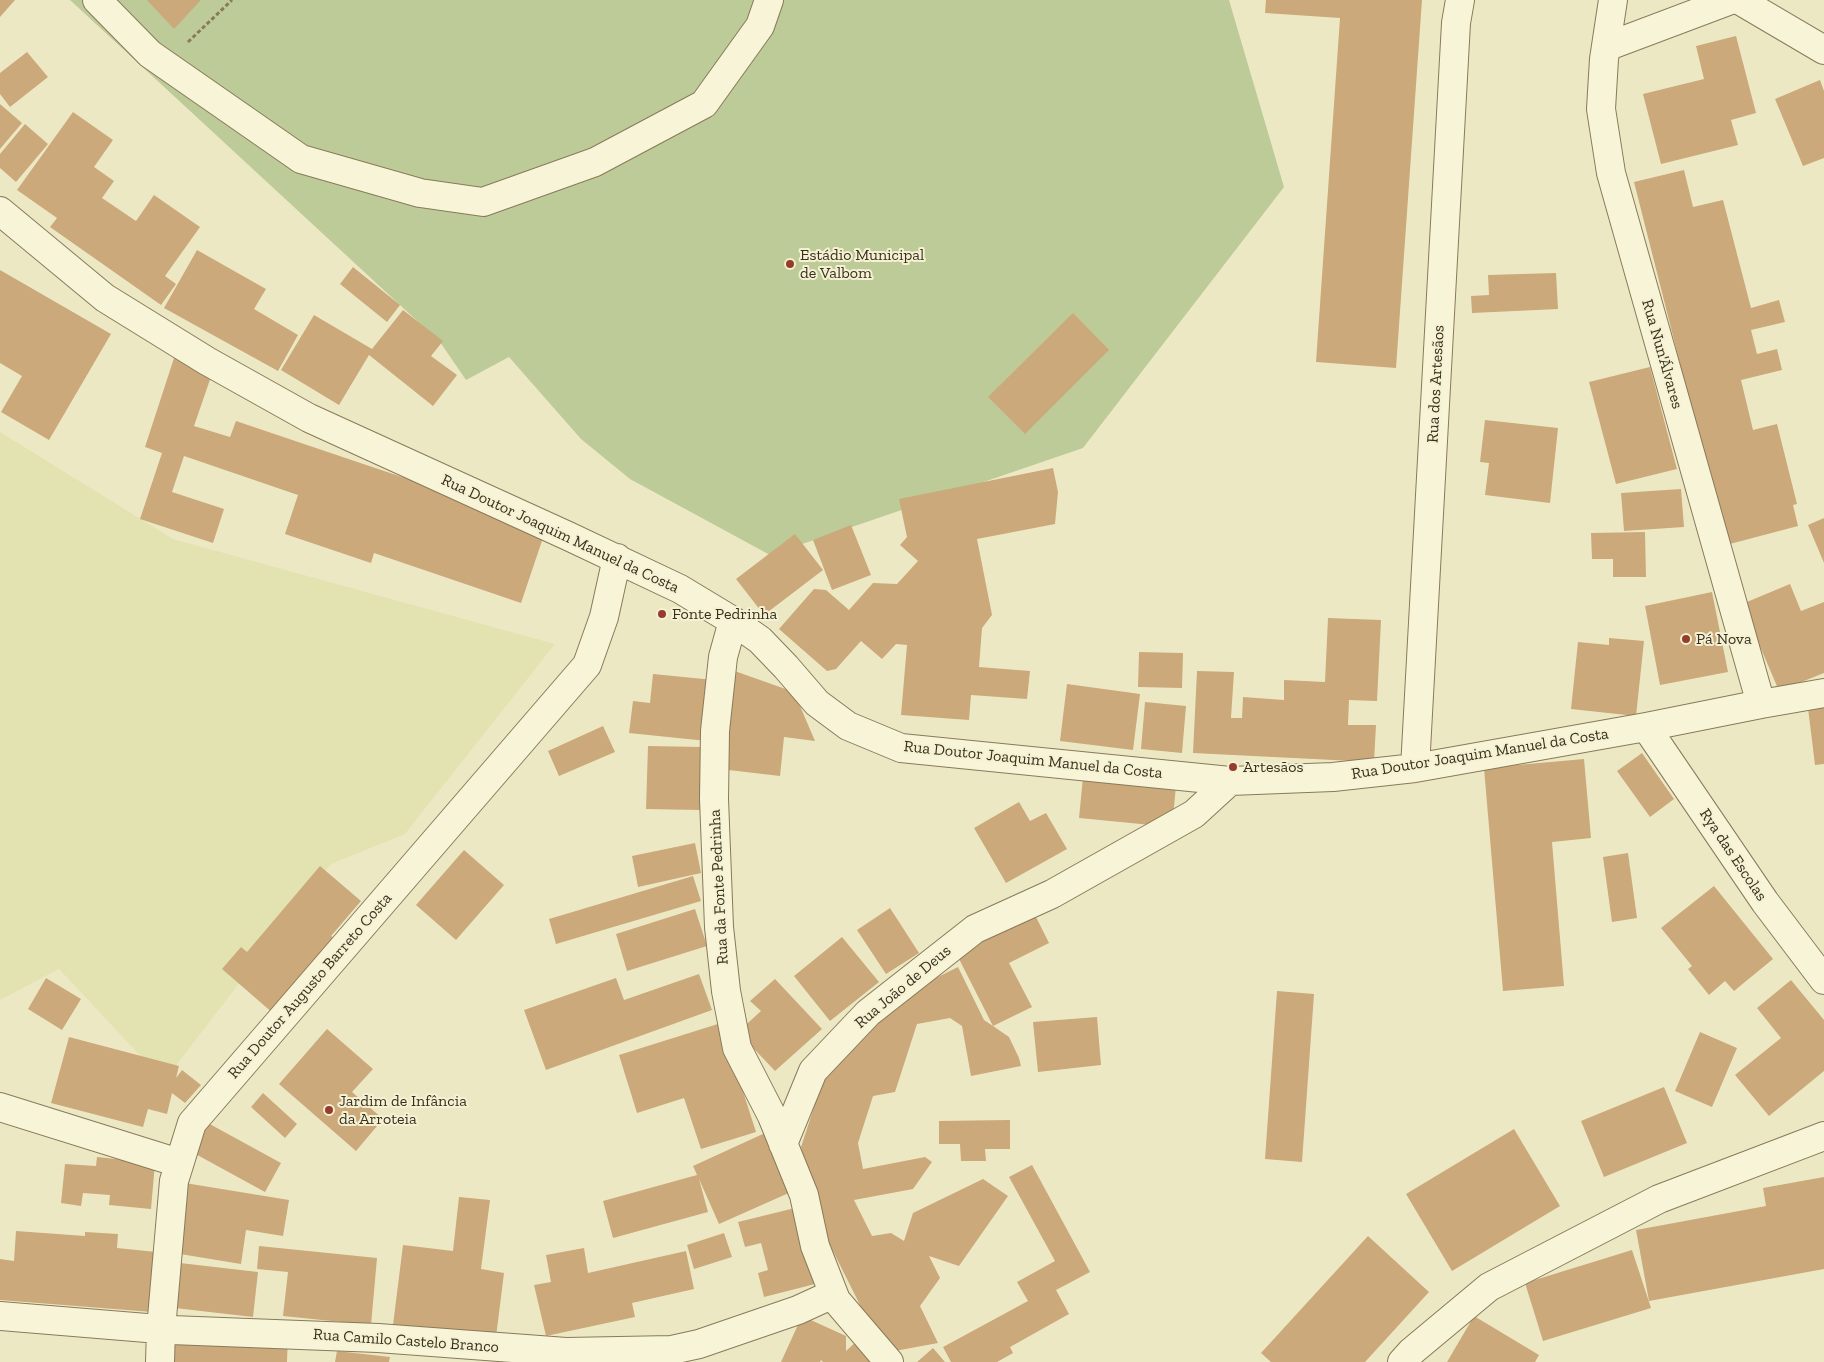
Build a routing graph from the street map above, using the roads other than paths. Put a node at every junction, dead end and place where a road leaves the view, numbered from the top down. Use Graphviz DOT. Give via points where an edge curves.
graph roads {
  1 [pos="97,0"];
  2 [pos="769,0"];
  3 [pos="784,0"];
  4 [pos="1460,0"];
  5 [pos="1613,0"];
  6 [pos="1731,0"];
  7 [pos="1739,0"];
  8 [pos="760,26"];
  9 [pos="1606,47"];
  10 [pos="1824,50"];
  11 [pos="0,211"];
  12 [pos="617,558"];
  13 [pos="733,621"];
  14 [pos="1824,693"];
  15 [pos="1760,704"];
  16 [pos="1646,727"];
  17 [pos="1415,768"];
  18 [pos="1230,781"];
  19 [pos="1824,980"];
  20 [pos="0,1107"];
  21 [pos="1824,1136"];
  22 [pos="784,1144"];
  23 [pos="179,1163"];
  24 [pos="833,1294"];
  25 [pos="0,1316"];
  26 [pos="161,1329"];
  27 [pos="566,1357"];
  28 [pos="160,1362"];
  29 [pos="888,1362"];
  30 [pos="1402,1362"];
  1 -- 8 [label="street" via="150,54 301,159 420,193 483,202 595,162 704,104"];
  2 -- 8 [label="street"];
  3 -- 8 [label="street"];
  4 -- 17 [label="street, Rua dos Artesãos" via="1456,23"];
  5 -- 9 [label="street, Rua Nun'Álvares"];
  6 -- 9 [label="street"];
  7 -- 10 [label="street"];
  9 -- 15 [label="street, Rua Nun'Álvares" via="1602,109 1611,173"];
  11 -- 12 [label="street, Rua Doutor Joaquim Manuel da Costa" via="105,298 215,366 309,418"];
  12 -- 13 [label="street, Rua Doutor Joaquim Manuel da Costa" via="680,589"];
  12 -- 23 [label="street, Rua Doutor Augusto Barreto Costa" via="604,617 587,665 192,1123"];
  13 -- 18 [label="street, Rua Doutor Joaquim Manuel da Costa" via="760,640 817,703 848,726 901,748"];
  13 -- 22 [label="street, Rua da Fonte Pedrinha" via="723,657 715,731 719,928 737,1048"];
  14 -- 15 [label="street, Rua Doutor Joaquim Manuel da Costa"];
  15 -- 16 [label="street, Rua Doutor Joaquim Manuel da Costa"];
  16 -- 17 [label="street, Rua Doutor Joaquim Manuel da Costa"];
  16 -- 19 [label="street, Rya das Escolas" via="1765,902"];
  17 -- 18 [label="street, Rua Doutor Joaquim Manuel da Costa" via="1333,777"];
  18 -- 22 [label="street, Rua João de Deus" via="1194,814 1052,894 975,929 868,1013 813,1071"];
  20 -- 23 [label="street"];
  21 -- 30 [label="street" via="1659,1199 1489,1287"];
  22 -- 24 [label="street" via="804,1195 815,1246"];
  23 -- 26 [label="street, Rua Doutor Augusto Barreto Costa" via="174,1181"];
  24 -- 27 [label="street, Rua Camilo Castelo Branco" via="798,1310 699,1344 672,1350"];
  24 -- 29 [label="street"];
  25 -- 26 [label="street, Rua Camilo Castelo Branco"];
  26 -- 27 [label="street, Rua Camilo Castelo Branco" via="378,1338"];
  26 -- 28 [label="street, Rua Doutor Augusto Barreto Costa"];
}
